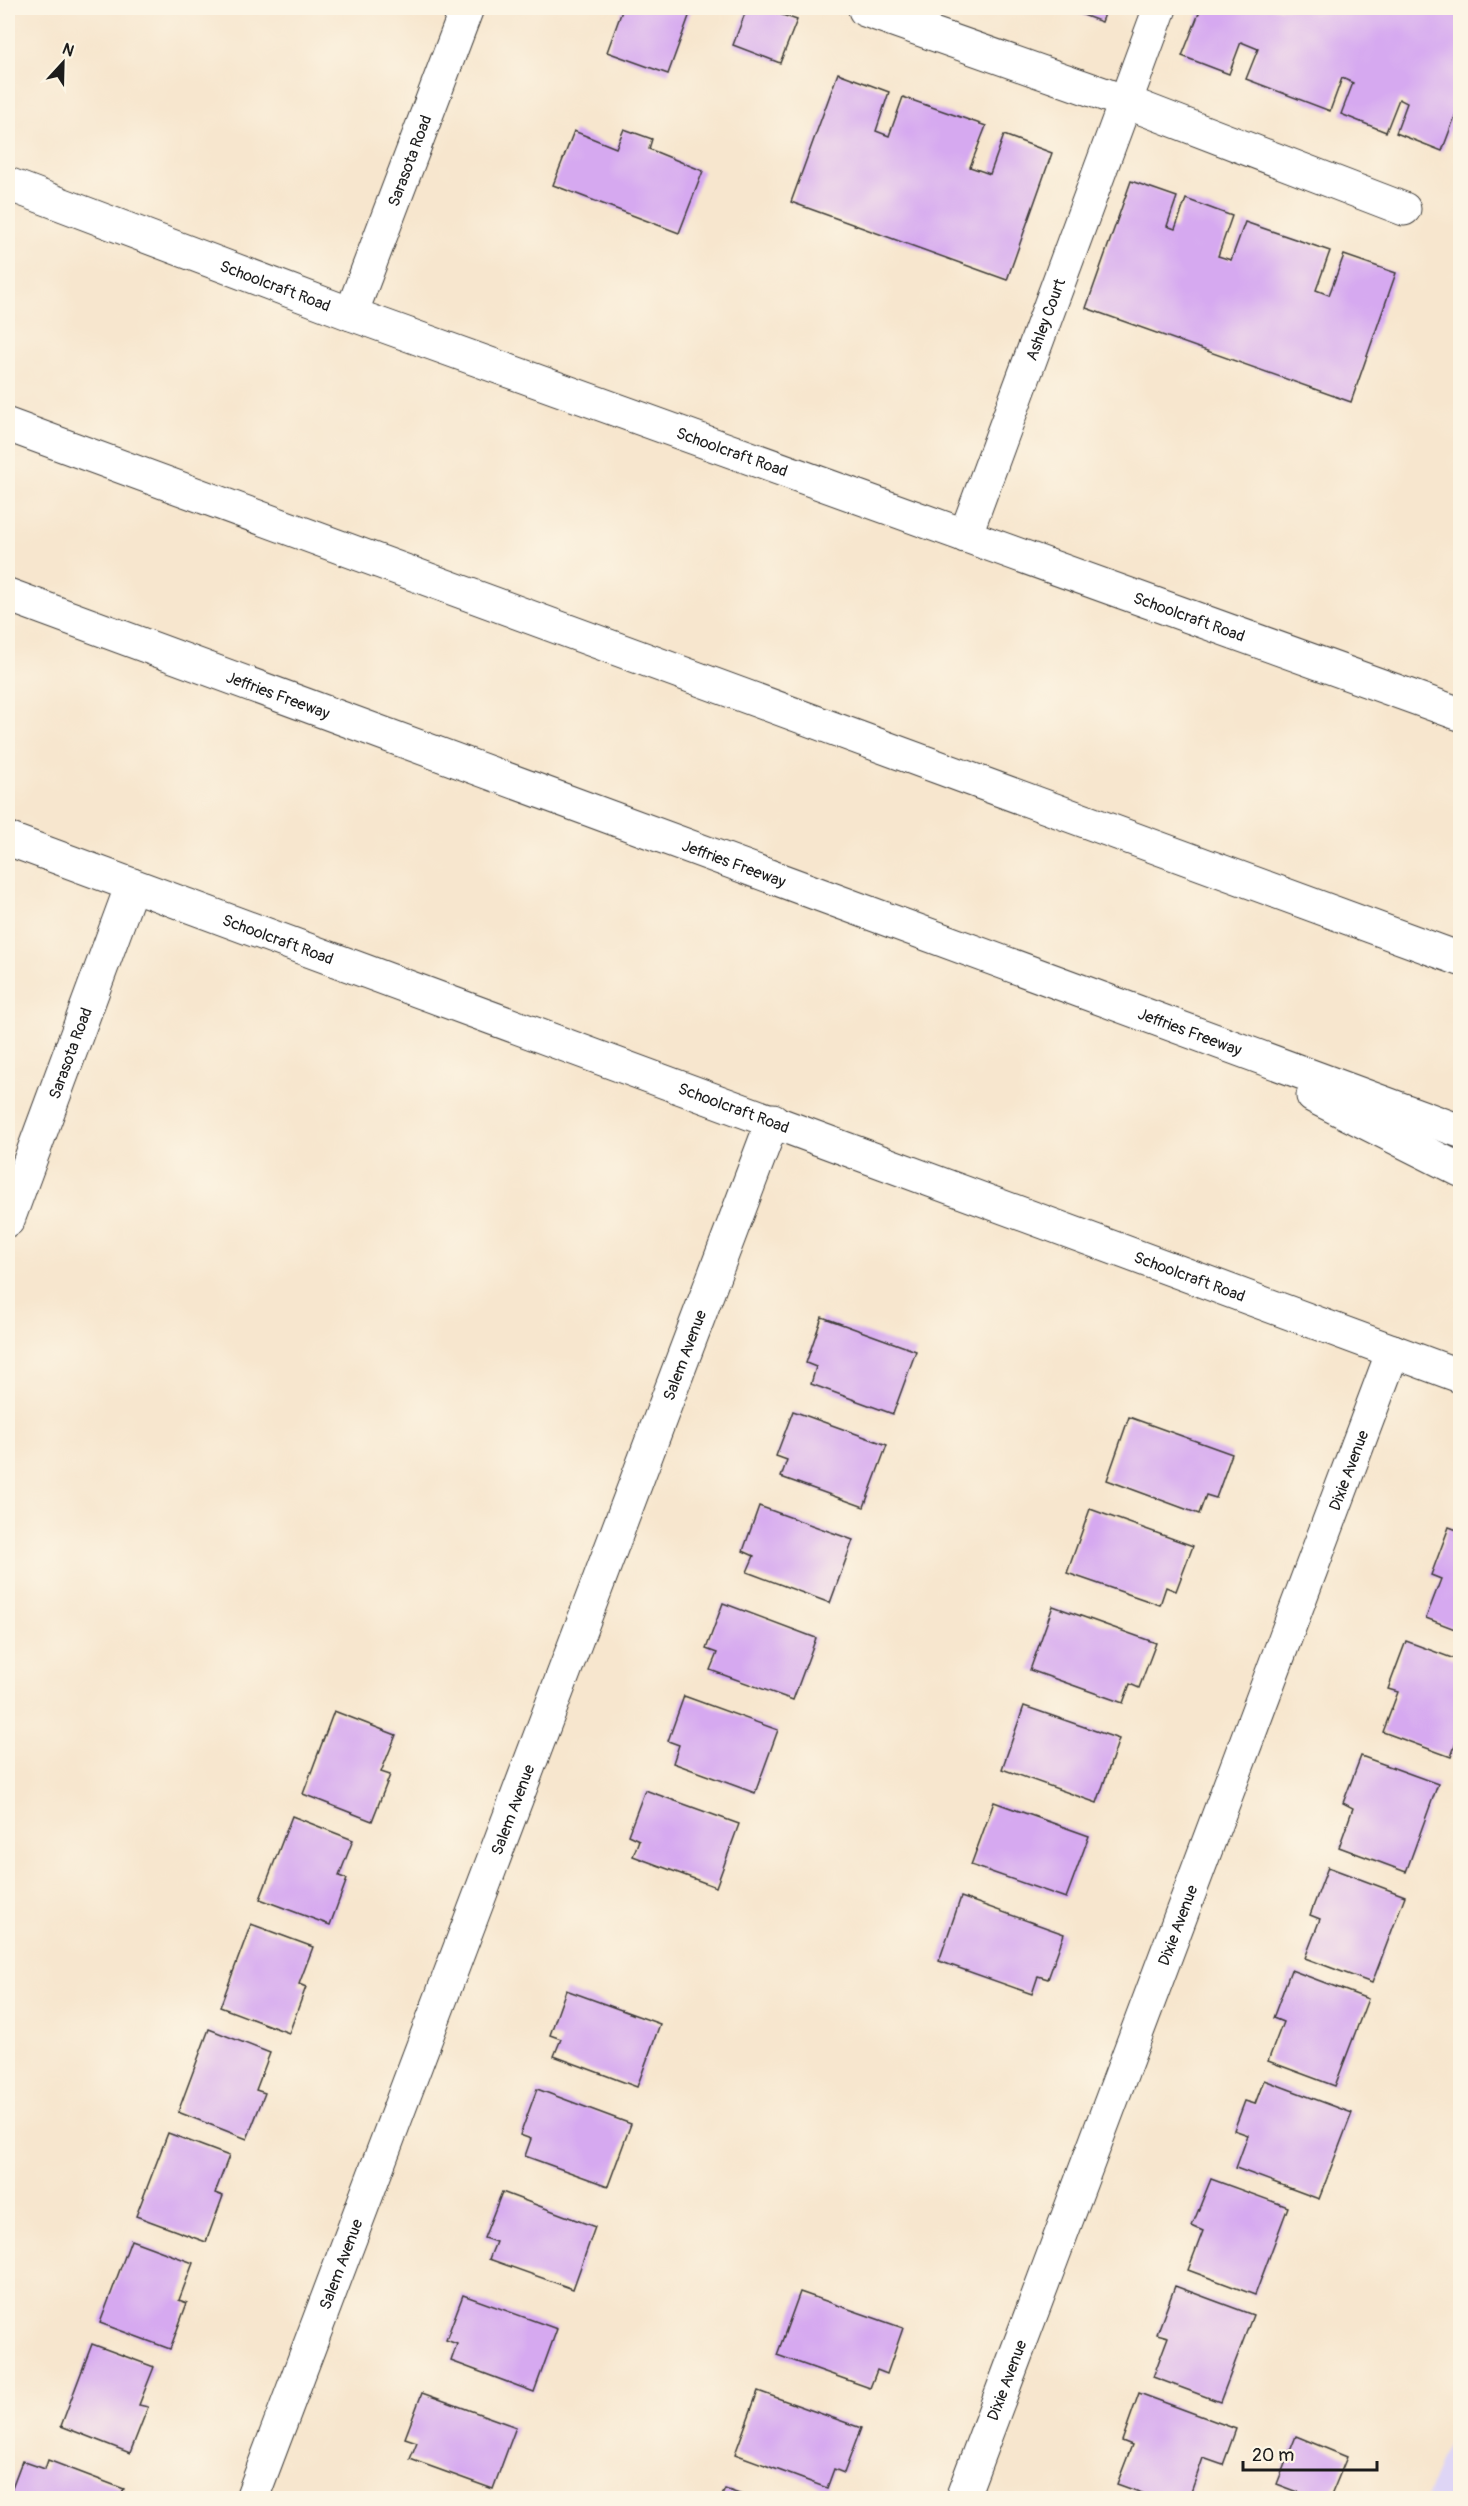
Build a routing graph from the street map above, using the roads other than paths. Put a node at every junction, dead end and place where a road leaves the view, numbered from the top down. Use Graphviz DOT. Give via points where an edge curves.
graph roads {
  1 [pos="467,8"];
  2 [pos="1160,8"];
  3 [pos="865,10"];
  4 [pos="1126,102"];
  5 [pos="8,184"];
  6 [pos="1404,209"];
  7 [pos="351,314"];
  8 [pos="8,426"];
  9 [pos="965,536"];
  10 [pos="8,595"];
  11 [pos="1461,714"];
  12 [pos="8,839"];
  13 [pos="132,885"];
  14 [pos="1451,954"];
  15 [pos="1172,1024"];
  16 [pos="773,1120"];
  17 [pos="1461,1131"];
  18 [pos="1461,1170"];
  19 [pos="8,1220"];
  20 [pos="1393,1351"];
  21 [pos="1461,1376"];
  22 [pos="252,2499"];
  23 [pos="962,2499"];
  1 -- 7 [label="main road, Sarasota Road"];
  2 -- 4 [label="main road, Ashley Court"];
  3 -- 4 [label="main road"];
  4 -- 6 [label="main road"];
  4 -- 9 [label="main road, Ashley Court"];
  5 -- 7 [label="main road, Schoolcraft Road"];
  7 -- 9 [label="main road, Schoolcraft Road"];
  8 -- 14 [label="main road"];
  9 -- 11 [label="main road, Schoolcraft Road"];
  10 -- 15 [label="main road, Jeffries Freeway"];
  12 -- 13 [label="main road, Schoolcraft Road"];
  13 -- 16 [label="main road, Schoolcraft Road"];
  13 -- 19 [label="main road, Sarasota Road"];
  15 -- 17 [label="main road, Jeffries Freeway"];
  15 -- 18 [label="main road"];
  16 -- 20 [label="main road, Schoolcraft Road"];
  16 -- 22 [label="main road, Salem Avenue"];
  20 -- 21 [label="main road, Schoolcraft Road"];
  20 -- 23 [label="main road, Dixie Avenue"];
}
